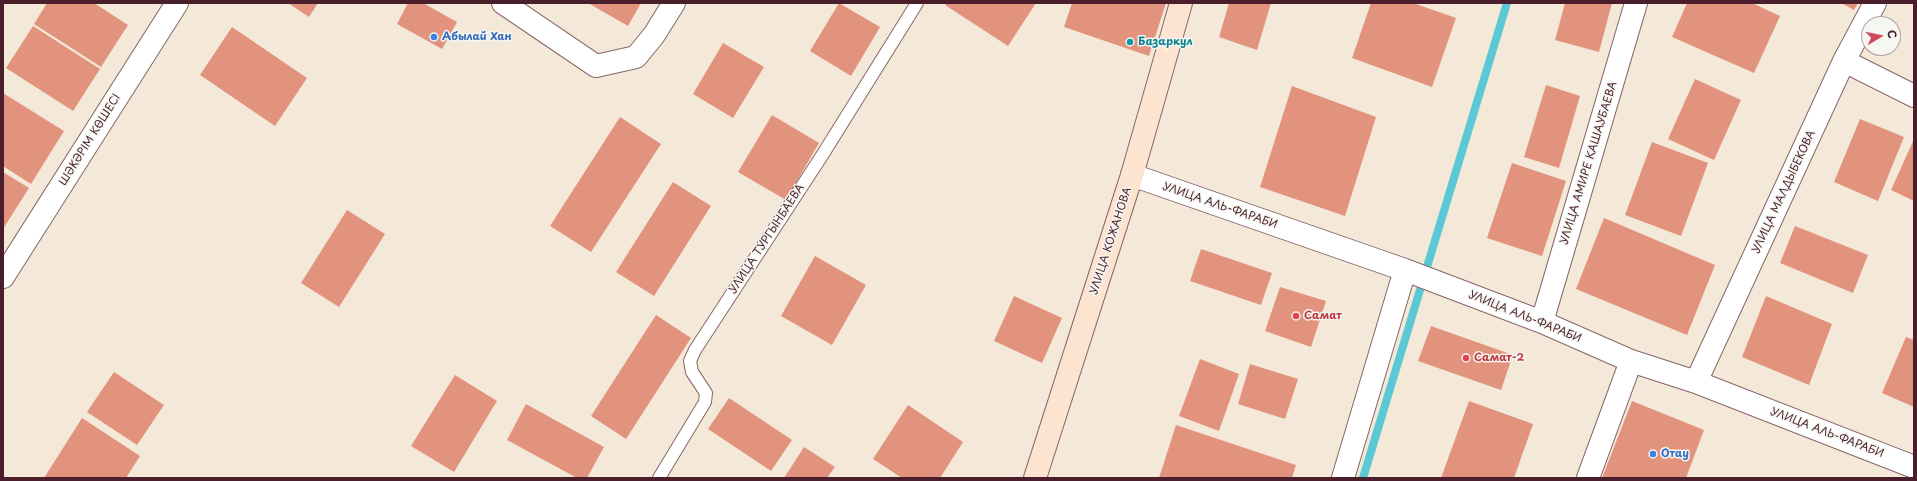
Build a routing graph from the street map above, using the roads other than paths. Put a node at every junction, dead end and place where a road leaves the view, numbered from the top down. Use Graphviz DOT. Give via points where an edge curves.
graph roads {
  1 [pos="177,3"];
  2 [pos="503,3"];
  3 [pos="674,3"];
  4 [pos="917,3"];
  5 [pos="1181,3"];
  6 [pos="1636,3"];
  7 [pos="1875,3"];
  8 [pos="1844,61"];
  9 [pos="1914,96"];
  10 [pos="1132,175"];
  11 [pos="1405,270"];
  12 [pos="3,277"];
  13 [pos="1542,322"];
  14 [pos="1631,360"];
  15 [pos="1696,382"];
  16 [pos="1914,467"];
  17 [pos="659,478"];
  18 [pos="1035,478"];
  19 [pos="1343,478"];
  20 [pos="1588,478"];
  1 -- 12 [label="street, ШӘКӘРІМ КӨШЕСІ"];
  2 -- 3 [label="street" via="596,66 636,57 654,35"];
  4 -- 17 [label="lane, УЛИЦА ТУРГЫНБАЕВА" via="823,154 695,350 690,361 692,372 706,393 705,402"];
  5 -- 10 [label="main road, УЛИЦА КОЖАНОВА"];
  6 -- 13 [label="street, УЛИЦА АМИРЕ КАШАУБАЕВА"];
  7 -- 8 [label="street, УЛИЦА МАЛДЫБЕКОВА"];
  8 -- 9 [label="street"];
  8 -- 15 [label="street, УЛИЦА МАЛДЫБЕКОВА"];
  10 -- 11 [label="street, УЛИЦА АЛЬ-ФАРАБИ"];
  10 -- 18 [label="main road, УЛИЦА КОЖАНОВА"];
  11 -- 13 [label="street, УЛИЦА АЛЬ-ФАРАБИ"];
  11 -- 19 [label="street"];
  13 -- 14 [label="street, УЛИЦА АЛЬ-ФАРАБИ"];
  14 -- 15 [label="street, УЛИЦА АЛЬ-ФАРАБИ"];
  14 -- 20 [label="street"];
  15 -- 16 [label="street, УЛИЦА АЛЬ-ФАРАБИ"];
}
